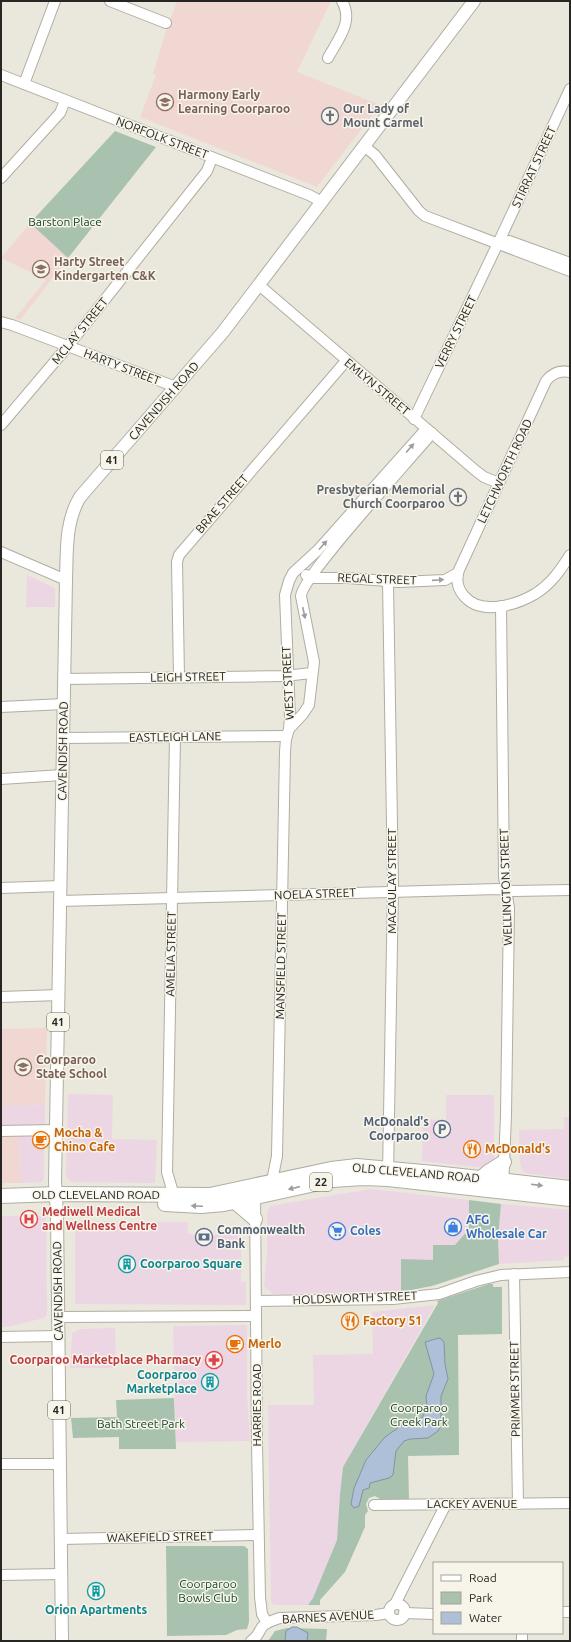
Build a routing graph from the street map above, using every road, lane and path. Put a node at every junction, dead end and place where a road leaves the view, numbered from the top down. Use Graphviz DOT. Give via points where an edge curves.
graph roads {
  1 [pos="55,1"];
  2 [pos="110,1"];
  3 [pos="342,1"];
  4 [pos="474,1"];
  5 [pos="121,3"];
  6 [pos="166,22"];
  7 [pos="328,58"];
  8 [pos="1,75"];
  9 [pos="24,84"];
  10 [pos="570,89"];
  11 [pos="65,101"];
  12 [pos="364,146"];
  13 [pos="212,158"];
  14 [pos="1,178"];
  15 [pos="322,202"];
  16 [pos="498,244"];
  17 [pos="570,263"];
  18 [pos="570,271"];
  19 [pos="259,285"];
  20 [pos="1,322"];
  21 [pos="68,346"];
  22 [pos="346,361"];
  23 [pos="570,372"];
  24 [pos="176,387"];
  25 [pos="414,419"];
  26 [pos="1,425"];
  27 [pos="429,431"];
  28 [pos="499,483"];
  29 [pos="1,552"];
  30 [pos="570,555"];
  31 [pos="295,571"];
  32 [pos="458,573"];
  33 [pos="310,577"];
  34 [pos="66,580"];
  35 [pos="388,582"];
  36 [pos="501,606"];
  37 [pos="312,673"];
  38 [pos="289,675"];
  39 [pos="179,677"];
  40 [pos="64,679"];
  41 [pos="64,704"];
  42 [pos="1,707"];
  43 [pos="288,733"];
  44 [pos="175,737"];
  45 [pos="63,738"];
  46 [pos="62,775"];
  47 [pos="1,779"];
  48 [pos="60,886"];
  49 [pos="1,888"];
  50 [pos="506,890"];
  51 [pos="570,890"];
  52 [pos="392,892"];
  53 [pos="282,895"];
  54 [pos="172,898"];
  55 [pos="60,901"];
  56 [pos="59,995"];
  57 [pos="1,997"];
  58 [pos="56,1130"];
  59 [pos="1,1131"];
  60 [pos="277,1156"];
  61 [pos="504,1162"];
  62 [pos="388,1174"];
  63 [pos="286,1178"];
  64 [pos="481,1178"];
  65 [pos="272,1181"];
  66 [pos="503,1186"];
  67 [pos="570,1188"];
  68 [pos="255,1192"];
  69 [pos="1,1196"];
  70 [pos="167,1196"];
  71 [pos="56,1198"];
  72 [pos="570,1199"];
  73 [pos="235,1202"];
  74 [pos="1,1204"];
  75 [pos="255,1219"];
  76 [pos="570,1272"];
  77 [pos="514,1274"];
  78 [pos="256,1301"];
  79 [pos="256,1316"];
  80 [pos="58,1317"];
  81 [pos="58,1336"];
  82 [pos="1,1338"];
  83 [pos="1,1464"];
  84 [pos="60,1464"];
  85 [pos="570,1503"];
  86 [pos="446,1504"];
  87 [pos="518,1504"];
  88 [pos="374,1505"];
  89 [pos="258,1535"];
  90 [pos="61,1539"];
  91 [pos="61,1574"];
  92 [pos="1,1575"];
  93 [pos="395,1604"];
  94 [pos="389,1613"];
  95 [pos="404,1613"];
  96 [pos="433,1614"];
  97 [pos="267,1622"];
  98 [pos="62,1641"];
  99 [pos="253,1641"];
  1 -- 9 [label="street"];
  2 -- 5 [label="street"];
  3 -- 7 [label="street" via="347,22"];
  4 -- 12 [label="main road, CAVENDISH ROAD / 41"];
  5 -- 6 [label="street"];
  8 -- 9 [label="street, NORFOLK STREET"];
  9 -- 11 [label="street, NORFOLK STREET"];
  10 -- 16 [label="street, STIRRAT STREET"];
  11 -- 13 [label="street, NORFOLK STREET"];
  11 -- 14 [label="street" via="60,113"];
  12 -- 15 [label="main road, CAVENDISH ROAD / 41"];
  12 -- 16 [label="street" via="377,157 422,215"];
  13 -- 15 [label="street, NORFOLK STREET"];
  13 -- 21 [label="street, MCLAY STREET" via="207,171"];
  15 -- 19 [label="main road, CAVENDISH ROAD / 41"];
  16 -- 17 [label="street" via="509,241"];
  16 -- 18 [label="street"];
  16 -- 25 [label="street, VERRY STREET"];
  19 -- 22 [label="street, EMLYN STREET"];
  19 -- 24 [label="main road, CAVENDISH ROAD / 41" via="212,347"];
  20 -- 21 [label="street, HARTY STREET"];
  21 -- 24 [label="street, HARTY STREET"];
  21 -- 26 [label="street, MCLAY STREET"];
  22 -- 25 [label="street, EMLYN STREET"];
  22 -- 39 [label="street, BRAE STREET" via="179,555"];
  23 -- 28 [label="street, LETCHWORTH ROAD" via="557,372 546,381"];
  24 -- 34 [label="main road, CAVENDISH ROAD / 41" via="77,503 68,530"];
  25 -- 27 [label="street, EMLYN STREET"];
  27 -- 28 [label="street, EMLYN STREET" via="484,477"];
  31 -- 27 [label="street, WEST STREET, one-way" via="318,550"];
  27 -- 33 [label="street, WEST STREET"];
  28 -- 32 [label="street, LETCHWORTH ROAD"];
  29 -- 34 [label="street"];
  30 -- 36 [label="street" via="545,587 517,603"];
  31 -- 33 [label="street, REGAL STREET"];
  31 -- 38 [label="street, WEST STREET" via="286,586 285,595"];
  35 -- 32 [label="street, REGAL STREET, one-way" via="442,580"];
  32 -- 36 [label="street" via="459,590 469,601 480,606"];
  33 -- 35 [label="street, REGAL STREET"];
  33 -- 37 [label="street, WEST STREET, one-way" via="301,596 314,658"];
  34 -- 40 [label="main road, CAVENDISH ROAD / 41"];
  35 -- 52 [label="street, MACAULAY STREET"];
  36 -- 50 [label="street, WELLINGTON STREET"];
  37 -- 38 [label="street, LEIGH STREET"];
  37 -- 43 [label="street, WEST STREET" via="309,705"];
  38 -- 39 [label="street, LEIGH STREET"];
  38 -- 43 [label="street, WEST STREET"];
  39 -- 40 [label="street, LEIGH STREET"];
  40 -- 41 [label="main road, CAVENDISH ROAD / 41"];
  41 -- 42 [label="street"];
  41 -- 45 [label="main road, CAVENDISH ROAD / 41"];
  43 -- 44 [label="street, EASTLEIGH LANE"];
  43 -- 53 [label="street, MANSFIELD STREET" via="285,752"];
  44 -- 45 [label="street, EASTLEIGH LANE"];
  44 -- 54 [label="street, AMELIA STREET"];
  45 -- 46 [label="main road, CAVENDISH ROAD / 41"];
  46 -- 47 [label="street"];
  46 -- 48 [label="main road, CAVENDISH ROAD / 41"];
  48 -- 49 [label="street"];
  48 -- 55 [label="main road, CAVENDISH ROAD / 41"];
  50 -- 51 [label="street, NOELA STREET"];
  50 -- 52 [label="street, NOELA STREET"];
  50 -- 61 [label="street, WELLINGTON STREET" via="509,908"];
  52 -- 53 [label="street, NOELA STREET"];
  52 -- 62 [label="street, MACAULAY STREET"];
  53 -- 54 [label="street, NOELA STREET"];
  53 -- 60 [label="street, MANSFIELD STREET"];
  54 -- 55 [label="street, NOELA STREET"];
  54 -- 70 [label="street, AMELIA STREET"];
  55 -- 56 [label="main road, CAVENDISH ROAD / 41"];
  56 -- 57 [label="street"];
  56 -- 58 [label="main road, CAVENDISH ROAD / 41"];
  58 -- 59 [label="street"];
  58 -- 71 [label="main road, CAVENDISH ROAD / 41"];
  60 -- 63 [label="street, MANSFIELD STREET"];
  60 -- 65 [label="street, MANSFIELD STREET"];
  61 -- 64 [label="highway"];
  61 -- 66 [label="street, WELLINGTON STREET"];
  62 -- 63 [label="highway, OLD CLEVELAND ROAD / 22" via="370,1166 344,1167"];
  62 -- 64 [label="highway, OLD CLEVELAND ROAD / 22"];
  62 -- 66 [label="highway, OLD CLEVELAND ROAD / 22"];
  62 -- 68 [label="highway, OLD CLEVELAND ROAD / 22, one-way"];
  63 -- 65 [label="highway, OLD CLEVELAND ROAD / 22"];
  64 -- 66 [label="highway, OLD CLEVELAND ROAD / 22"];
  65 -- 68 [label="highway, OLD CLEVELAND ROAD / 22"];
  66 -- 67 [label="highway, OLD CLEVELAND ROAD / 22, one-way"];
  66 -- 72 [label="highway, OLD CLEVELAND ROAD / 22"];
  68 -- 70 [label="highway, OLD CLEVELAND ROAD / 22"];
  68 -- 73 [label="highway, OLD CLEVELAND ROAD / 22"];
  68 -- 75 [label="street, HARRIES ROAD"];
  69 -- 71 [label="highway, OLD CLEVELAND ROAD / 22"];
  70 -- 71 [label="highway, OLD CLEVELAND ROAD / 22"];
  73 -- 71 [label="highway, OLD CLEVELAND ROAD / 22, one-way" via="201,1206"];
  71 -- 74 [label="highway, OLD CLEVELAND ROAD / 22"];
  71 -- 80 [label="main road, CAVENDISH ROAD / 41"];
  73 -- 75 [label="highway"];
  75 -- 78 [label="street, HARRIES ROAD"];
  76 -- 77 [label="street, HOLDSWORTH STREET"];
  77 -- 78 [label="street, HOLDSWORTH STREET" via="492,1277 439,1294 393,1300"];
  77 -- 87 [label="street, PRIMMER STREET"];
  78 -- 79 [label="street, HARRIES ROAD"];
  79 -- 80 [label="street"];
  79 -- 89 [label="street, HARRIES ROAD"];
  80 -- 81 [label="main road, CAVENDISH ROAD / 41"];
  81 -- 82 [label="street"];
  81 -- 84 [label="main road, CAVENDISH ROAD / 41"];
  83 -- 84 [label="street"];
  84 -- 90 [label="main road, CAVENDISH ROAD / 41"];
  85 -- 87 [label="street, LACKEY AVENUE"];
  86 -- 87 [label="street, LACKEY AVENUE"];
  86 -- 88 [label="street, LACKEY AVENUE"];
  86 -- 93 [label="street"];
  89 -- 90 [label="street, WAKEFIELD STREET"];
  89 -- 97 [label="street, HARRIES ROAD" via="261,1608"];
  90 -- 91 [label="main road, CAVENDISH ROAD / 41"];
  91 -- 92 [label="street"];
  91 -- 98 [label="main road, CAVENDISH ROAD / 41"];
  93 -- 94 [label="street"];
  93 -- 95 [label="street" via="402,1606"];
  94 -- 95 [label="street" via="393,1619 398,1620"];
  94 -- 97 [label="street, BARNES AVENUE" via="296,1616"];
  95 -- 96 [label="street"];
  97 -- 99 [label="street, BARNES AVENUE"];
}
